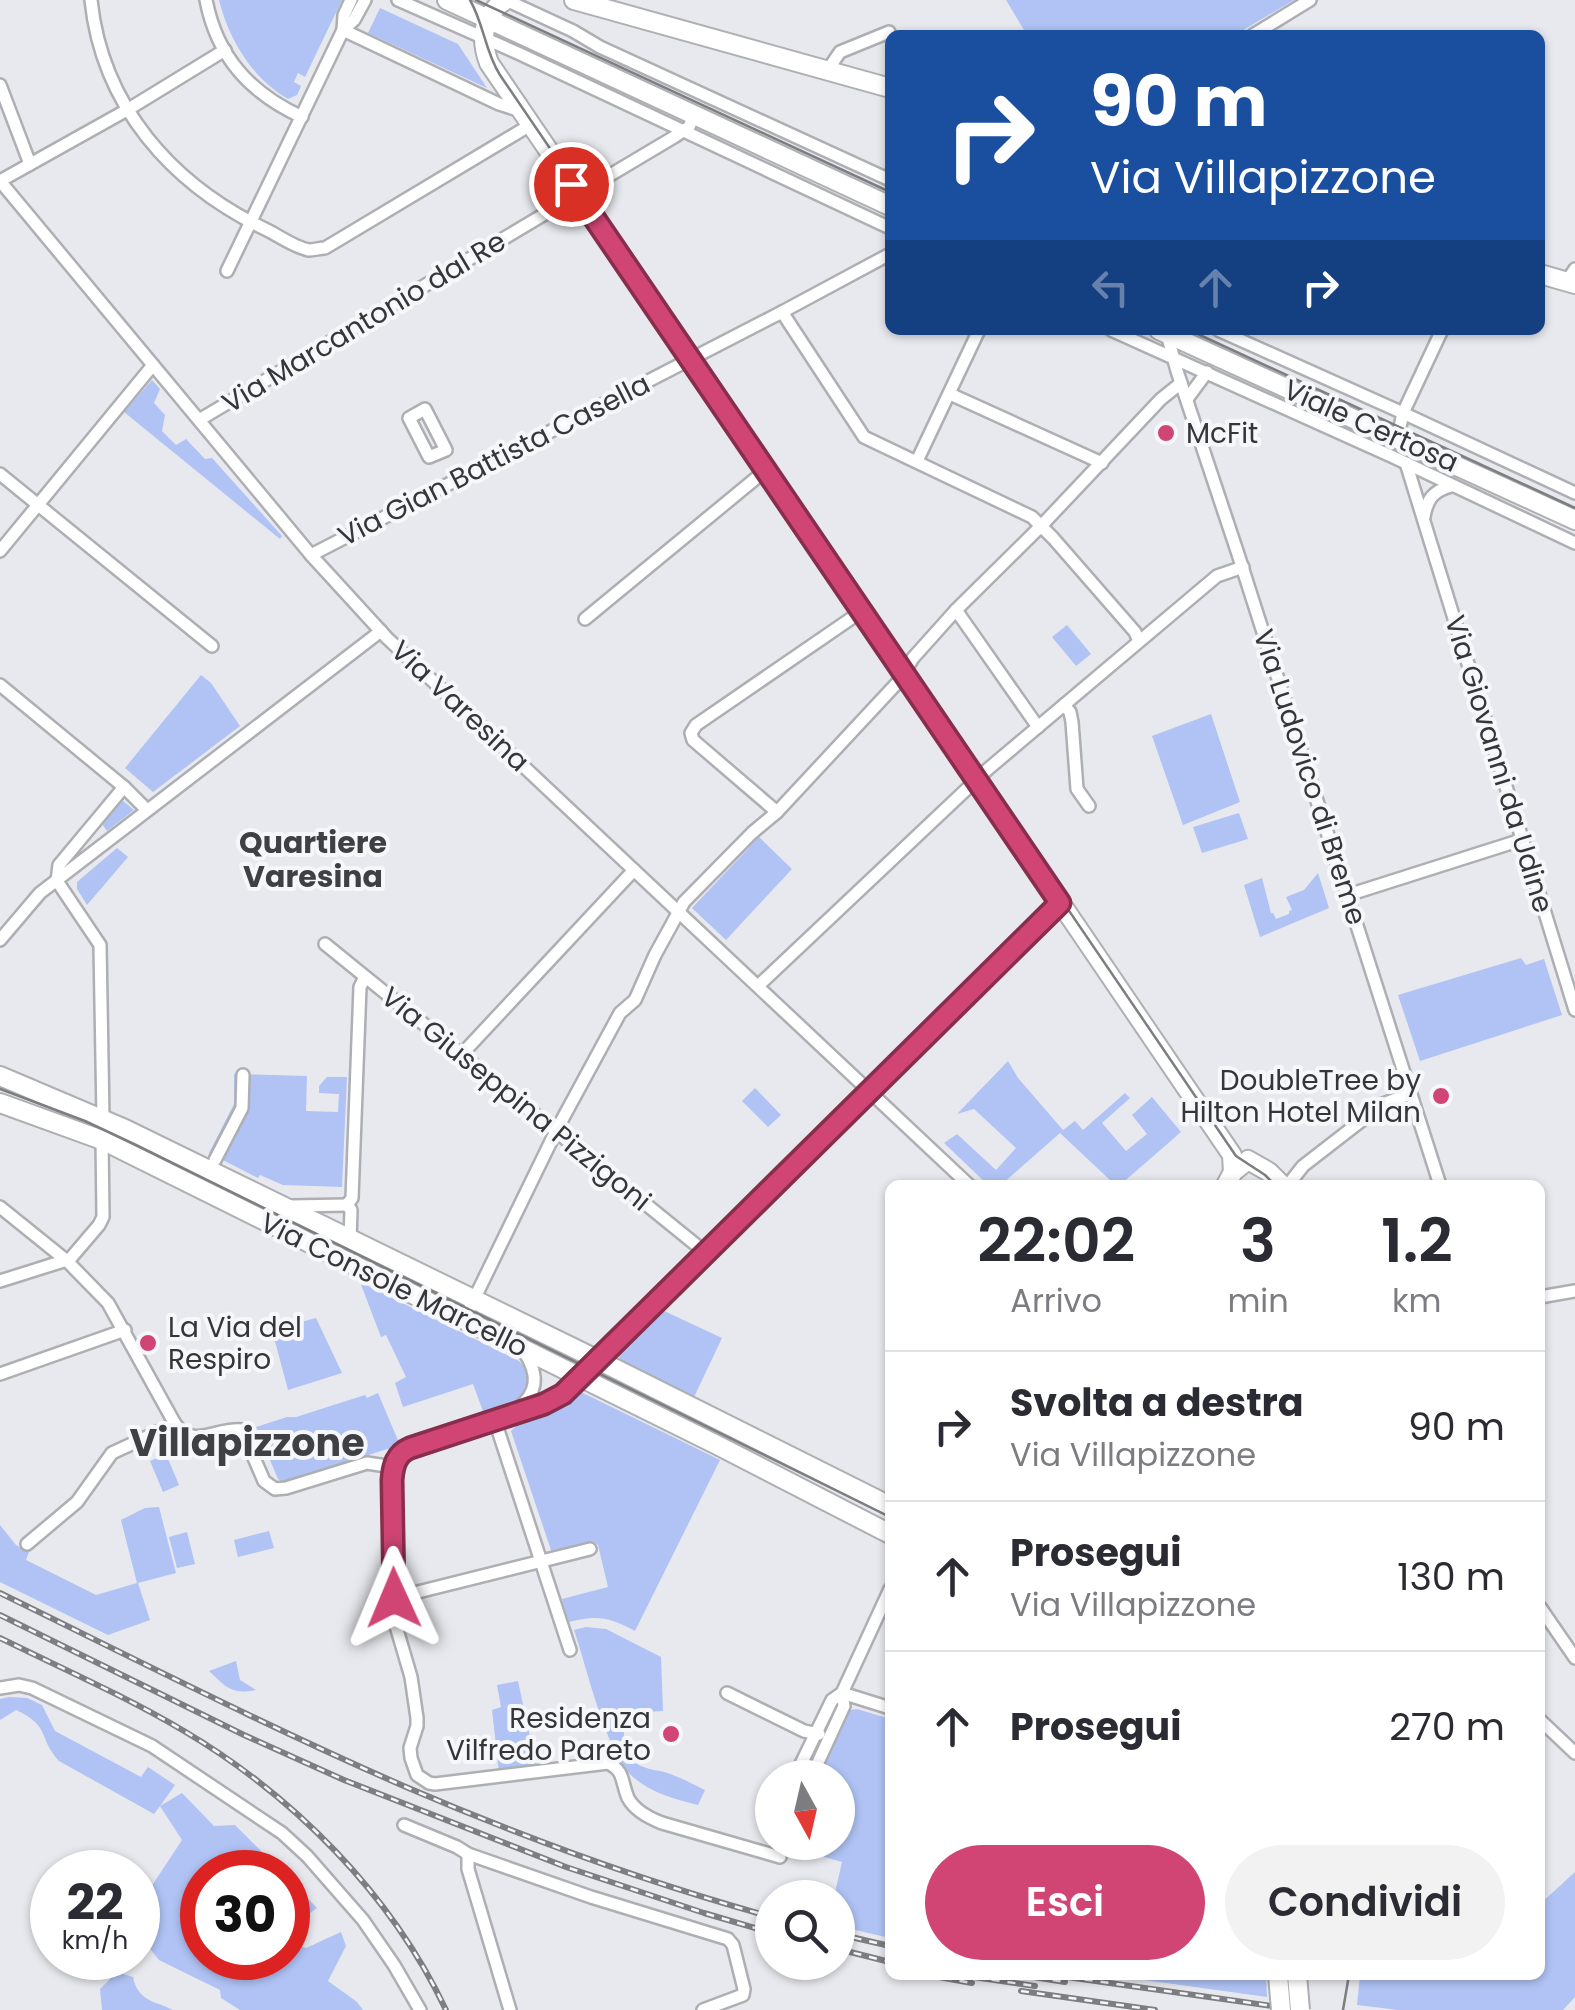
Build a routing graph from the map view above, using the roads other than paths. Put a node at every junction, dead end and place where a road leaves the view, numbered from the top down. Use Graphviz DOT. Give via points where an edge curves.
graph roads {
  1 [pos="91,0"];
  2 [pos="206,0"];
  3 [pos="351,0"];
  4 [pos="365,0"];
  5 [pos="398,0"];
  6 [pos="447,0"];
  7 [pos="482,0"];
  8 [pos="506,0"];
  9 [pos="574,0"];
  10 [pos="1310,0"];
  11 [pos="485,29"];
  12 [pos="343,30"];
  13 [pos="1261,30"];
  14 [pos="885,34"];
  15 [pos="225,50"];
  16 [pos="520,54"];
  17 [pos="826,70"];
  18 [pos="501,82"];
  19 [pos="0,85"];
  20 [pos="885,87"];
  21 [pos="127,110"];
  22 [pos="694,115"];
  23 [pos="302,116"];
  24 [pos="528,119"];
  25 [pos="683,131"];
  26 [pos="30,164"];
  27 [pos="885,178"];
  28 [pos="0,181"];
  29 [pos="578,194"];
  30 [pos="885,204"];
  31 [pos="250,222"];
  32 [pos="885,226"];
  33 [pos="885,257"];
  34 [pos="227,271"];
  35 [pos="1545,275"];
  36 [pos="1572,278"];
  37 [pos="782,312"];
  38 [pos="977,335"];
  39 [pos="1119,335"];
  40 [pos="1165,335"];
  41 [pos="1172,335"];
  42 [pos="1229,335"];
  43 [pos="1440,335"];
  44 [pos="692,359"];
  45 [pos="150,367"];
  46 [pos="1177,371"];
  47 [pos="1207,372"];
  48 [pos="950,394"];
  49 [pos="1187,399"];
  50 [pos="1403,412"];
  51 [pos="199,420"];
  52 [pos="1395,447"];
  53 [pos="917,461"];
  54 [pos="1102,463"];
  55 [pos="1406,463"];
  56 [pos="766,470"];
  57 [pos="0,474"];
  58 [pos="1451,486"];
  59 [pos="1575,493"];
  60 [pos="38,504"];
  61 [pos="1424,517"];
  62 [pos="1575,520"];
  63 [pos="1042,525"];
  64 [pos="1575,543"];
  65 [pos="0,550"];
  66 [pos="311,555"];
  67 [pos="1243,567"];
  68 [pos="862,610"];
  69 [pos="956,610"];
  70 [pos="585,619"];
  71 [pos="381,631"];
  72 [pos="1139,640"];
  73 [pos="212,646"];
  74 [pos="904,674"];
  75 [pos="0,685"];
  76 [pos="1064,704"];
  77 [pos="1038,727"];
  78 [pos="976,780"];
  79 [pos="124,787"];
  80 [pos="1089,806"];
  81 [pos="148,810"];
  82 [pos="777,812"];
  83 [pos="94,822"];
  84 [pos="1522,840"];
  85 [pos="106,842"];
  86 [pos="634,870"];
  87 [pos="58,880"];
  88 [pos="1348,895"];
  89 [pos="1060,903"];
  90 [pos="678,911"];
  91 [pos="0,940"];
  92 [pos="325,944"];
  93 [pos="365,977"];
  94 [pos="758,986"];
  95 [pos="1575,1010"];
  96 [pos="462,1054"];
  97 [pos="243,1074"];
  98 [pos="0,1076"];
  99 [pos="869,1090"];
  100 [pos="1410,1094"];
  101 [pos="0,1103"];
  102 [pos="103,1118"];
  103 [pos="556,1131"];
  104 [pos="102,1140"];
  105 [pos="215,1160"];
  106 [pos="1235,1168"];
  107 [pos="964,1180"];
  108 [pos="1284,1180"];
  109 [pos="1290,1180"];
  110 [pos="1438,1180"];
  111 [pos="347,1205"];
  112 [pos="283,1206"];
  113 [pos="0,1207"];
  114 [pos="39,1238"];
  115 [pos="350,1239"];
  116 [pos="706,1253"];
  117 [pos="66,1262"];
  118 [pos="28,1272"];
  119 [pos="0,1281"];
  120 [pos="1575,1291"];
  121 [pos="1545,1296"];
  122 [pos="474,1300"];
  123 [pos="464,1320"];
  124 [pos="125,1330"];
  125 [pos="519,1347"];
  126 [pos="598,1360"];
  127 [pos="0,1374"];
  128 [pos="580,1378"];
  129 [pos="496,1421"];
  130 [pos="175,1424"];
  131 [pos="393,1466"];
  132 [pos="885,1504"];
  133 [pos="885,1531"];
  134 [pos="27,1544"];
  135 [pos="590,1549"];
  136 [pos="541,1562"];
  137 [pos="394,1598"];
  138 [pos="885,1600"];
  139 [pos="1545,1613"];
  140 [pos="570,1650"];
  141 [pos="1575,1658"];
  142 [pos="0,1688"];
  143 [pos="842,1692"];
  144 [pos="728,1694"];
  145 [pos="885,1706"];
  146 [pos="1545,1725"];
  147 [pos="816,1733"];
  148 [pos="830,1736"];
  149 [pos="1575,1752"];
  150 [pos="404,1825"];
  151 [pos="755,1850"];
  152 [pos="468,1854"];
  153 [pos="1278,1980"];
  154 [pos="1298,1980"];
  155 [pos="420,2010"];
  156 [pos="510,2010"];
  157 [pos="703,2010"];
  158 [pos="1281,2010"];
  159 [pos="1300,2010"];
  1 -- 21 [label="street" via="106,68"];
  2 -- 15 [label="street"];
  3 -- 12 [label="street"];
  4 -- 12 [label="street"];
  5 -- 11 [label="street"];
  6 -- 11 [label="main road"];
  7 -- 11 [label="main road"];
  8 -- 11 [label="main road" via="494,8"];
  8 -- 27 [label="street"];
  9 -- 17 [label="main road"];
  10 -- 13 [label="street"];
  11 -- 16 [label="street"];
  11 -- 18 [label="main road" via="489,63"];
  11 -- 22 [label="main road"];
  12 -- 23 [label="street"];
  12 -- 24 [label="street"];
  14 -- 17 [label="street" via="840,52"];
  15 -- 21 [label="street"];
  15 -- 23 [label="street" via="252,87"];
  16 -- 18 [label="street" via="507,61"];
  16 -- 25 [label="street"];
  17 -- 20 [label="main road"];
  18 -- 24 [label="main road"];
  19 -- 26 [label="street"];
  21 -- 26 [label="street"];
  21 -- 31 [label="street" via="162,156"];
  22 -- 25 [label="street"];
  22 -- 30 [label="main road"];
  23 -- 31 [label="street"];
  24 -- 29 [label="main road"];
  24 -- 31 [label="street" via="325,248 308,250"];
  25 -- 29 [label="street, Via Marcantonio dal Re"];
  25 -- 32 [label="street"];
  26 -- 28 [label="street"];
  28 -- 45 [label="street, Via Varesina"];
  29 -- 44 [label="main road"];
  29 -- 51 [label="street, Via Marcantonio dal Re"];
  31 -- 34 [label="street"];
  33 -- 37 [label="street, Via Gian Battista Casella"];
  35 -- 36 [label="main road"];
  37 -- 44 [label="street, Via Gian Battista Casella"];
  37 -- 53 [label="street" via="864,437"];
  38 -- 48 [label="street"];
  39 -- 46 [label="street, Viale Certosa"];
  40 -- 46 [label="street, Viale Certosa"];
  41 -- 52 [label="main road, Viale Certosa"];
  42 -- 50 [label="street, Viale Certosa"];
  43 -- 50 [label="street"];
  44 -- 56 [label="main road"];
  44 -- 66 [label="street, Via Gian Battista Casella"];
  45 -- 51 [label="street, Via Varesina"];
  45 -- 60 [label="street"];
  46 -- 47 [label="street, Viale Certosa"];
  46 -- 49 [label="street, Via Ludovico di Breme"];
  46 -- 54 [label="street" via="1162,398"];
  47 -- 49 [label="street"];
  47 -- 52 [label="street, Viale Certosa"];
  48 -- 53 [label="street"];
  48 -- 54 [label="street"];
  49 -- 67 [label="street, Via Ludovico di Breme"];
  50 -- 52 [label="street"];
  50 -- 59 [label="street, Viale Certosa"];
  51 -- 66 [label="street, Via Varesina"];
  52 -- 55 [label="street, Viale Certosa"];
  52 -- 62 [label="main road, Viale Certosa"];
  53 -- 63 [label="street"];
  54 -- 63 [label="street"];
  55 -- 58 [label="street, Viale Certosa"];
  55 -- 61 [label="street, Via Giovanni da Udine"];
  56 -- 68 [label="main road"];
  56 -- 70 [label="street"];
  57 -- 60 [label="street"];
  58 -- 61 [label="street" via="1431,496"];
  58 -- 64 [label="street, Viale Certosa"];
  60 -- 65 [label="street"];
  60 -- 73 [label="street"];
  61 -- 84 [label="street, Via Giovanni da Udine"];
  63 -- 69 [label="street"];
  63 -- 72 [label="street"];
  66 -- 71 [label="street, Via Varesina"];
  67 -- 72 [label="street" via="1217,576"];
  67 -- 88 [label="street, Via Ludovico di Breme"];
  68 -- 74 [label="main road"];
  68 -- 82 [label="street" via="691,733"];
  69 -- 74 [label="street"];
  69 -- 77 [label="street"];
  71 -- 81 [label="street"];
  71 -- 86 [label="street, Via Varesina"];
  72 -- 76 [label="street"];
  74 -- 78 [label="main road"];
  74 -- 82 [label="street"];
  75 -- 79 [label="street"];
  76 -- 77 [label="street"];
  76 -- 80 [label="street" via="1072,722 1077,789"];
  77 -- 78 [label="street"];
  78 -- 89 [label="main road"];
  78 -- 94 [label="street"];
  79 -- 81 [label="street"];
  79 -- 83 [label="street"];
  81 -- 85 [label="street"];
  82 -- 90 [label="street"];
  83 -- 85 [label="street"];
  83 -- 87 [label="street" via="59,866"];
  84 -- 88 [label="street"];
  84 -- 95 [label="street, Via Giovanni da Udine"];
  85 -- 87 [label="street"];
  86 -- 90 [label="street, Via Varesina"];
  86 -- 96 [label="street"];
  87 -- 91 [label="street"];
  87 -- 102 [label="street" via="100,945"];
  88 -- 100 [label="street, Via Ludovico di Breme"];
  89 -- 99 [label="street"];
  89 -- 106 [label="main road"];
  90 -- 94 [label="street, Via Varesina"];
  90 -- 103 [label="street" via="635,1000 620,1013"];
  92 -- 93 [label="street, Via Giuseppina Pizzigoni"];
  93 -- 96 [label="street, Via Giuseppina Pizzigoni"];
  93 -- 111 [label="street"];
  94 -- 99 [label="street, Via Varesina"];
  96 -- 103 [label="street, Via Giuseppina Pizzigoni"];
  97 -- 105 [label="street" via="242,1108"];
  98 -- 102 [label="main road, Via Console Marcello"];
  99 -- 107 [label="street, Via Varesina"];
  99 -- 116 [label="street"];
  100 -- 109 [label="street" via="1383,1104"];
  100 -- 110 [label="street, Via Ludovico di Breme"];
  101 -- 104 [label="main road, Via Console Marcello"];
  102 -- 112 [label="main road, Via Console Marcello"];
  103 -- 116 [label="street, Via Giuseppina Pizzigoni"];
  103 -- 122 [label="street"];
  104 -- 117 [label="street" via="102,1221"];
  104 -- 123 [label="main road, Via Console Marcello"];
  106 -- 108 [label="main road"];
  111 -- 112 [label="street"];
  111 -- 115 [label="street"];
  112 -- 115 [label="main road, Via Console Marcello"];
  113 -- 114 [label="street"];
  114 -- 117 [label="street"];
  114 -- 118 [label="street" via="39,1256"];
  115 -- 122 [label="main road, Via Console Marcello"];
  116 -- 126 [label="street"];
  117 -- 118 [label="street"];
  117 -- 124 [label="street"];
  118 -- 119 [label="street"];
  120 -- 121 [label="street"];
  122 -- 123 [label="street"];
  122 -- 126 [label="main road, Via Console Marcello"];
  123 -- 125 [label="main road, Via Console Marcello"];
  124 -- 127 [label="street"];
  124 -- 130 [label="street"];
  125 -- 128 [label="main road, Via Console Marcello"];
  125 -- 129 [label="street" via="535,1372 534,1390"];
  126 -- 128 [label="street"];
  126 -- 132 [label="main road, Via Console Marcello"];
  128 -- 129 [label="street" via="555,1400"];
  128 -- 133 [label="main road, Via Console Marcello"];
  129 -- 131 [label="street" via="410,1448"];
  129 -- 136 [label="street"];
  130 -- 131 [label="street" via="193,1436 242,1430 267,1484 276,1489 367,1463"];
  130 -- 134 [label="street" via="112,1453 77,1502"];
  131 -- 137 [label="street"];
  135 -- 136 [label="street"];
  136 -- 137 [label="street"];
  136 -- 140 [label="street"];
  137 -- 151 [label="street" via="416,1706 411,1758 422,1780 435,1784 608,1763 621,1772 628,1799 647,1817"];
  138 -- 143 [label="street"];
  139 -- 141 [label="street"];
  142 -- 155 [label="street" via="32,1688 146,1743 275,1827 363,1920"];
  143 -- 145 [label="street"];
  143 -- 147 [label="street"];
  143 -- 148 [label="street" via="844,1706"];
  144 -- 147 [label="street"];
  146 -- 149 [label="street"];
  147 -- 148 [label="street"];
  147 -- 148 [label="street" via="801,1764 805,1772 814,1769"];
  150 -- 152 [label="street"];
  152 -- 156 [label="street"];
  152 -- 157 [label="street" via="728,1939 743,1995"];
  153 -- 158 [label="main road, bridge"];
  154 -- 159 [label="main road, bridge"];
}
